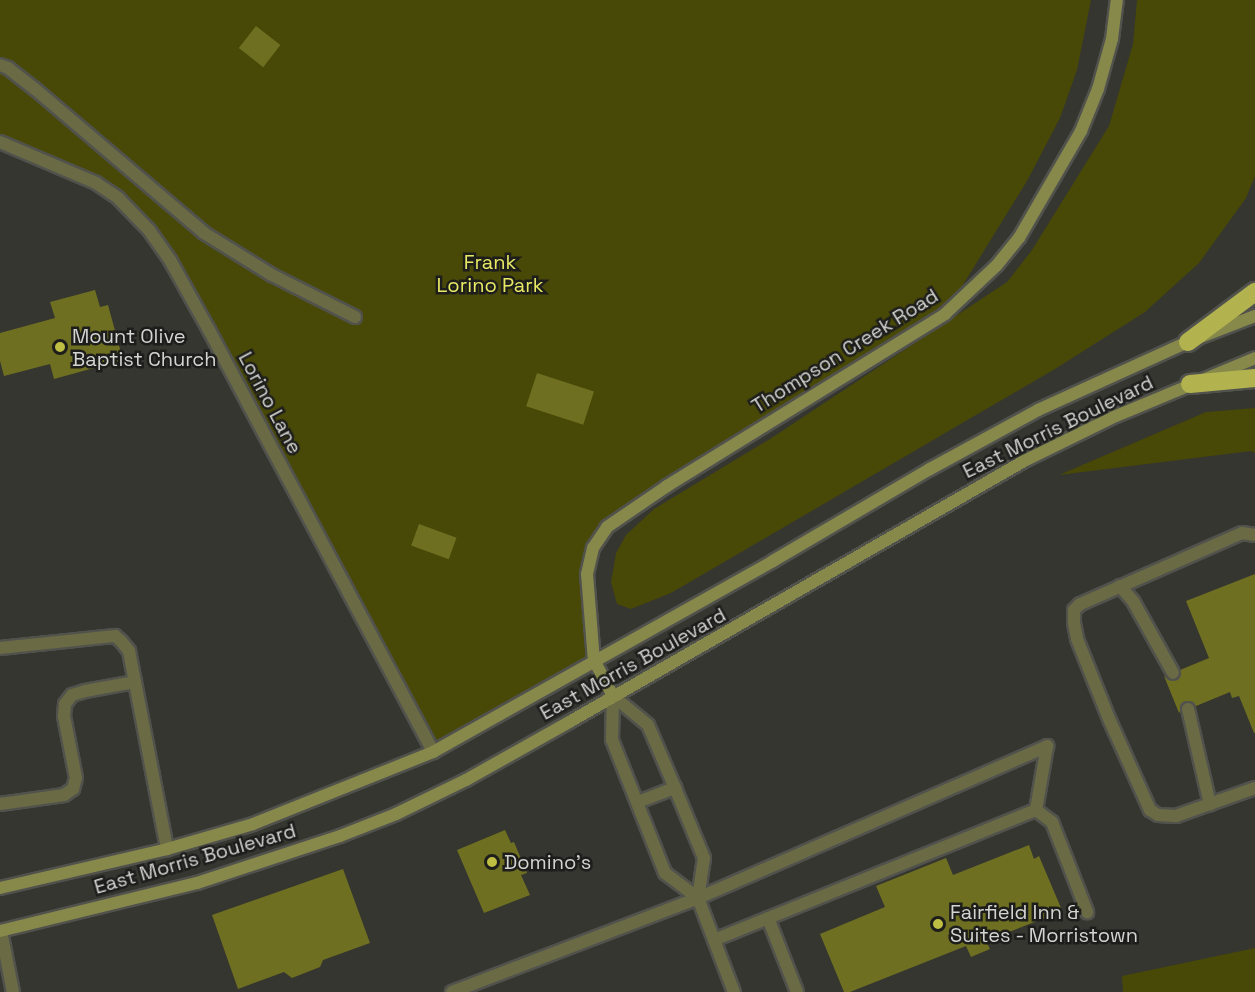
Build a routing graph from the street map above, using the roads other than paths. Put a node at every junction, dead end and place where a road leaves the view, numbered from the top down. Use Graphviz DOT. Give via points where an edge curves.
graph roads {
  1 [pos="1117,0"];
  2 [pos="0,66"];
  3 [pos="0,142"];
  4 [pos="1255,292"];
  5 [pos="1255,316"];
  6 [pos="355,317"];
  7 [pos="1188,342"];
  8 [pos="1255,358"];
  9 [pos="1255,378"];
  10 [pos="1190,384"];
  11 [pos="1255,535"];
  12 [pos="1120,586"];
  13 [pos="0,648"];
  14 [pos="594,660"];
  15 [pos="1173,673"];
  16 [pos="135,682"];
  17 [pos="613,696"];
  18 [pos="1188,709"];
  19 [pos="434,752"];
  20 [pos="675,788"];
  21 [pos="1255,788"];
  22 [pos="638,802"];
  23 [pos="0,804"];
  24 [pos="1210,804"];
  25 [pos="1036,810"];
  26 [pos="167,849"];
  27 [pos="0,888"];
  28 [pos="698,898"];
  29 [pos="1087,912"];
  30 [pos="768,918"];
  31 [pos="0,929"];
  32 [pos="714,940"];
  33 [pos="13,992"];
  34 [pos="452,992"];
  35 [pos="734,992"];
  36 [pos="797,992"];
  1 -- 14 [label="main road, Thompson Creek Road" via="1112,39 1081,131 1019,238 997,265 945,314 667,486 608,527 593,548 587,574"];
  2 -- 6 [label="street" via="35,89 204,233 272,275"];
  3 -- 19 [label="street, Lorino Lane" via="96,183 118,198 160,245"];
  4 -- 7 [label="highway"];
  5 -- 7 [label="main road, East Morris Boulevard"];
  7 -- 14 [label="main road, East Morris Boulevard" via="1028,416"];
  8 -- 10 [label="main road, East Morris Boulevard"];
  9 -- 10 [label="highway"];
  10 -- 17 [label="main road, East Morris Boulevard" via="1024,461"];
  11 -- 12 [label="street" via="1242,533"];
  12 -- 15 [label="street" via="1133,601"];
  12 -- 24 [label="street" via="1074,610 1077,639 1110,722 1150,810 1158,815 1176,816"];
  13 -- 16 [label="street" via="115,636 129,651"];
  14 -- 17 [label="main road"];
  14 -- 19 [label="main road, East Morris Boulevard"];
  16 -- 23 [label="street" via="72,695 65,704 66,735 76,778 73,789 64,795"];
  16 -- 26 [label="street"];
  17 -- 20 [label="street" via="648,725"];
  17 -- 22 [label="street" via="612,740"];
  17 -- 31 [label="main road, East Morris Boulevard" via="466,780 340,836 197,883"];
  18 -- 24 [label="street"];
  19 -- 26 [label="main road, East Morris Boulevard" via="253,824"];
  20 -- 22 [label="street"];
  20 -- 28 [label="street" via="704,858"];
  21 -- 24 [label="street"];
  22 -- 28 [label="street" via="665,873"];
  25 -- 28 [label="street" via="1047,746"];
  25 -- 29 [label="street" via="1052,822"];
  25 -- 30 [label="street"];
  26 -- 27 [label="main road, East Morris Boulevard"];
  28 -- 32 [label="street"];
  28 -- 34 [label="street"];
  30 -- 32 [label="street"];
  30 -- 36 [label="street"];
  31 -- 33 [label="street"];
  32 -- 35 [label="street"];
}
